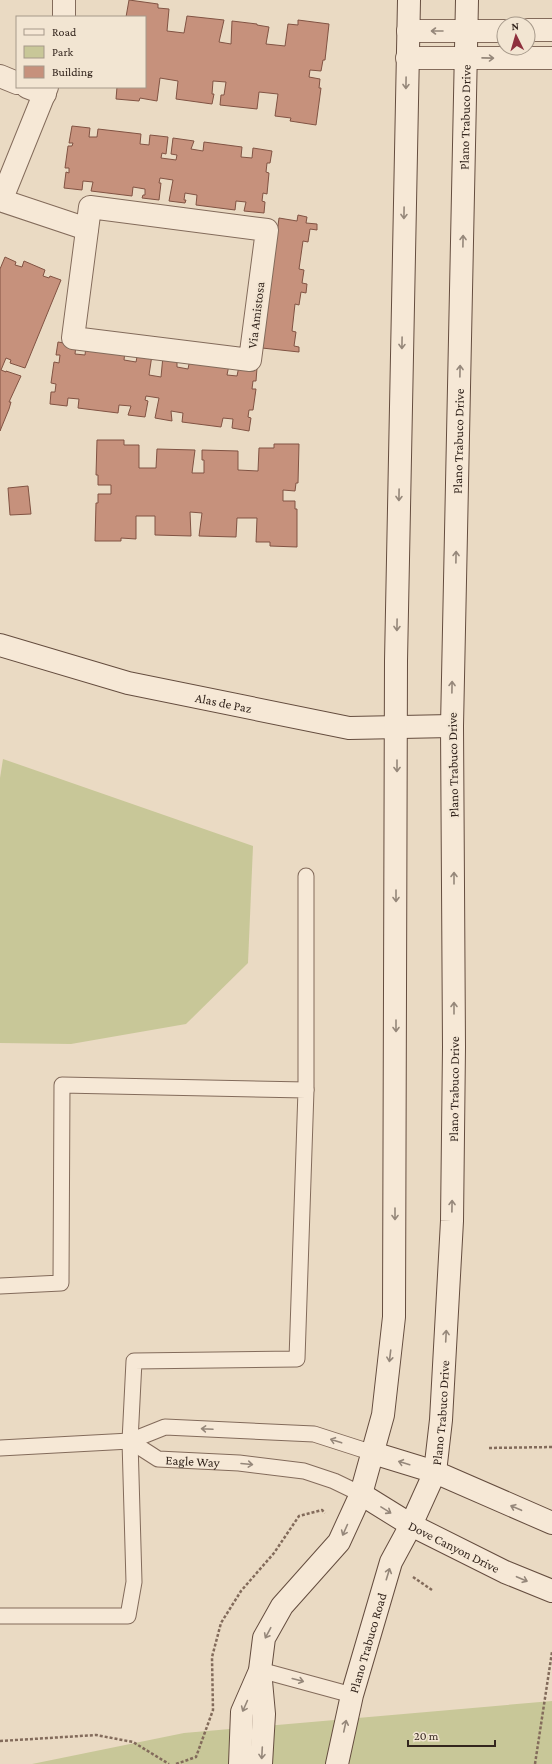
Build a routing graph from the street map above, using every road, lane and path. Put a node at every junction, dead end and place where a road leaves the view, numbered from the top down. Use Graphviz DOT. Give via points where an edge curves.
graph roads {
  1 [pos="64,0"];
  2 [pos="409,0"];
  3 [pos="467,0"];
  4 [pos="64,16"];
  5 [pos="536,30"];
  6 [pos="552,30"];
  7 [pos="408,31"];
  8 [pos="467,31"];
  9 [pos="496,31"];
  10 [pos="407,58"];
  11 [pos="466,58"];
  12 [pos="552,58"];
  13 [pos="0,76"];
  14 [pos="16,83"];
  15 [pos="40,89"];
  16 [pos="0,198"];
  17 [pos="87,229"];
  18 [pos="0,645"];
  19 [pos="452,726"];
  20 [pos="397,727"];
  21 [pos="306,876"];
  22 [pos="306,1090"];
  23 [pos="0,1286"];
  24 [pos="130,1441"];
  25 [pos="552,1447"];
  26 [pos="0,1448"];
  27 [pos="488,1448"];
  28 [pos="373,1453"];
  29 [pos="435,1472"];
  30 [pos="361,1494"];
  31 [pos="552,1523"];
  32 [pos="411,1525"];
  33 [pos="552,1592"];
  34 [pos="0,1616"];
  35 [pos="552,1652"];
  36 [pos="260,1670"];
  37 [pos="352,1695"];
  38 [pos="0,1741"];
  39 [pos="169,1764"];
  40 [pos="240,1764"];
  41 [pos="261,1764"];
  42 [pos="337,1764"];
  43 [pos="535,1764"];
  1 -- 4 [label="street"];
  2 -- 7 [label="street"];
  3 -- 8 [label="street, Plano Trabuco Drive"];
  5 -- 6 [label="street"];
  8 -- 7 [label="street, one-way"];
  7 -- 10 [label="street"];
  8 -- 9 [label="street"];
  8 -- 11 [label="street, Plano Trabuco Drive"];
  10 -- 11 [label="street"];
  10 -- 20 [label="street, one-way"];
  11 -- 12 [label="street, one-way"];
  19 -- 11 [label="street, Plano Trabuco Drive, one-way"];
  13 -- 14 [label="street"];
  15 -- 16 [label="street" via="5,191"];
  16 -- 17 [label="street"];
  17 -- 17 [label="street, Via Amistosa" via="90,207 267,230 250,360 73,338"];
  18 -- 20 [label="street, Alas de Paz" via="143,686 349,728"];
  19 -- 20 [label="street, Alas de Paz"];
  29 -- 19 [label="street, Plano Trabuco Drive, one-way" via="441,1420 452,1221"];
  20 -- 28 [label="street, one-way" via="394,1317 383,1415"];
  21 -- 22 [label="lane"];
  22 -- 23 [label="lane" via="62,1085 61,1284"];
  22 -- 24 [label="lane" via="297,1359 134,1361"];
  24 -- 26 [label="lane"];
  28 -- 24 [label="lane, one-way" via="314,1434 282,1432 165,1427"];
  24 -- 30 [label="lane, Eagle Way, one-way" via="158,1459 239,1463 304,1472 334,1481"];
  24 -- 34 [label="lane" via="134,1582 128,1616"];
  25 -- 27 [label="path"];
  29 -- 28 [label="street, one-way"];
  28 -- 30 [label="street"];
  31 -- 29 [label="street, one-way"];
  29 -- 32 [label="street, Plano Trabuco Drive"];
  30 -- 32 [label="street, Dove Canyon Drive, one-way"];
  30 -- 36 [label="street, one-way" via="340,1542 282,1606 264,1638"];
  32 -- 33 [label="street, Dove Canyon Drive, one-way" via="505,1572"];
  37 -- 32 [label="street, Plano Trabuco Road, one-way" via="391,1562"];
  35 -- 43 [label="path"];
  36 -- 37 [label="lane, one-way"];
  36 -- 40 [label="street, one-way" via="242,1712"];
  36 -- 41 [label="street, one-way" via="264,1714"];
  42 -- 37 [label="street, Plano Trabuco Road, one-way"];
  38 -- 39 [label="path" via="96,1735 133,1742"];
}
